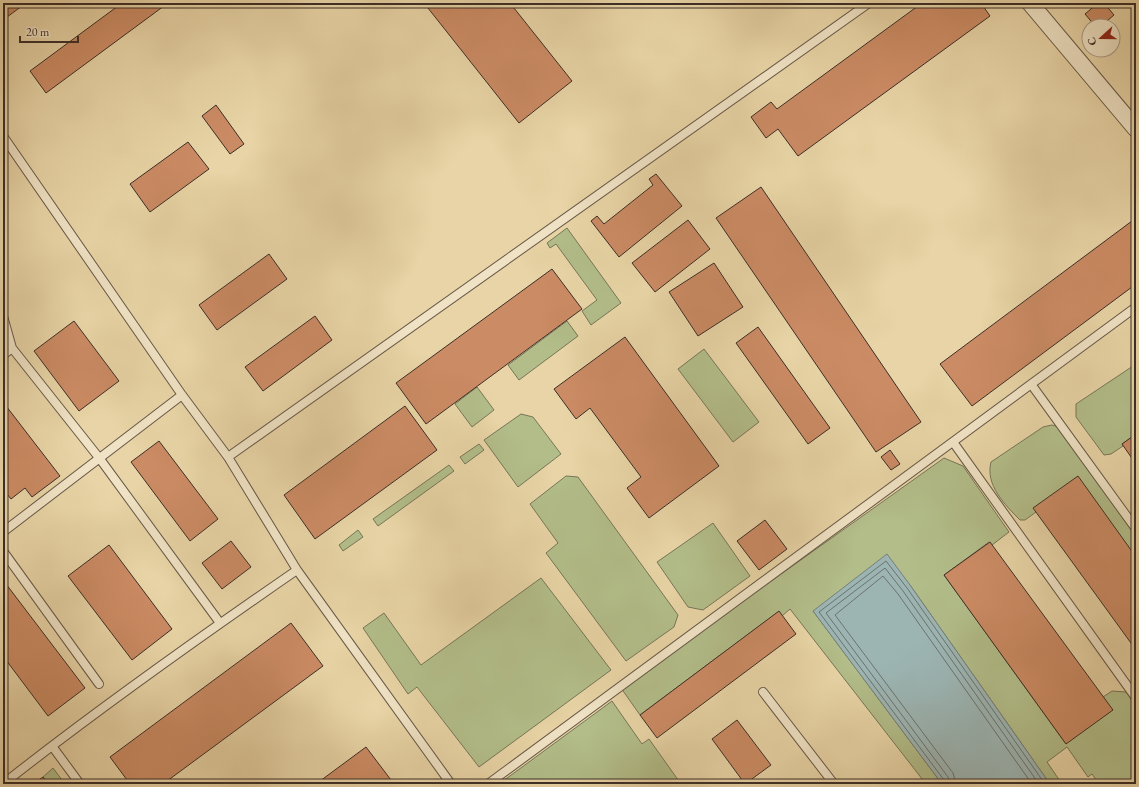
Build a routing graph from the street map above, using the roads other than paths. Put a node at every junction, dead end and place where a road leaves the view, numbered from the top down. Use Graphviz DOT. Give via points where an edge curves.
graph roads {
  1 [pos="869,3"];
  2 [pos="1030,3"];
  3 [pos="1136,129"];
  4 [pos="3,136"];
  5 [pos="1136,307"];
  6 [pos="3,316"];
  7 [pos="12,348"];
  8 [pos="3,355"];
  9 [pos="1031,384"];
  10 [pos="182,395"];
  11 [pos="953,442"];
  12 [pos="228,457"];
  13 [pos="100,459"];
  14 [pos="1136,529"];
  15 [pos="3,532"];
  16 [pos="3,551"];
  17 [pos="297,570"];
  18 [pos="220,623"];
  19 [pos="100,684"];
  20 [pos="763,692"];
  21 [pos="1136,698"];
  22 [pos="52,746"];
  23 [pos="3,784"];
  24 [pos="80,784"];
  25 [pos="451,784"];
  26 [pos="488,784"];
  27 [pos="834,784"];
  1 -- 12 [label="lane"];
  2 -- 3 [label="street"];
  4 -- 10 [label="lane"];
  5 -- 9 [label="lane"];
  6 -- 7 [label="lane"];
  7 -- 8 [label="lane"];
  7 -- 13 [label="lane"];
  9 -- 11 [label="lane"];
  9 -- 14 [label="lane"];
  10 -- 12 [label="lane"];
  10 -- 13 [label="lane"];
  11 -- 21 [label="lane"];
  11 -- 26 [label="lane"];
  12 -- 17 [label="lane"];
  13 -- 15 [label="lane"];
  13 -- 18 [label="lane"];
  16 -- 19 [label="lane"];
  17 -- 18 [label="lane"];
  17 -- 25 [label="lane"];
  18 -- 22 [label="lane"];
  20 -- 27 [label="lane"];
  22 -- 23 [label="lane"];
  22 -- 24 [label="lane"];
}
